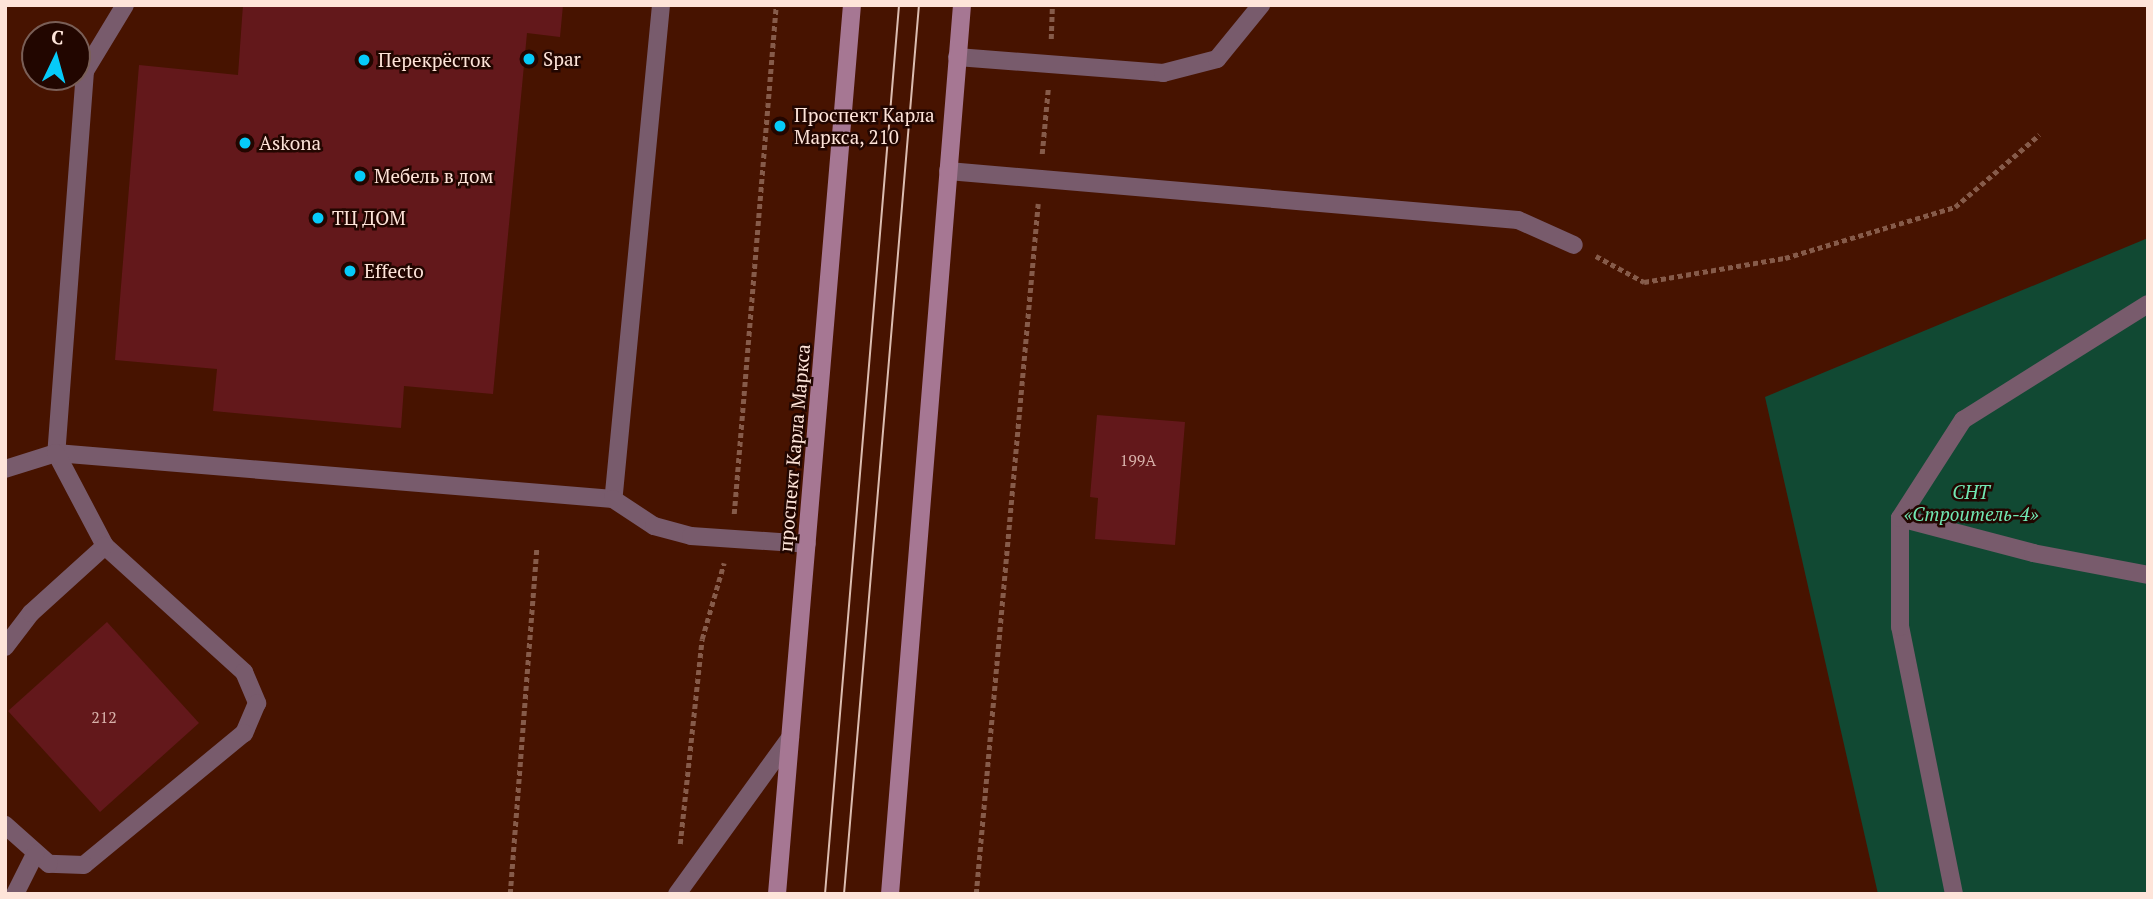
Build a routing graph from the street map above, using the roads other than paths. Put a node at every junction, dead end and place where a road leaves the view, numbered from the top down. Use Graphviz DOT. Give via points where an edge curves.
graph roads {
  1 [pos="125,5"];
  2 [pos="662,5"];
  3 [pos="852,5"];
  4 [pos="962,5"];
  5 [pos="1261,5"];
  6 [pos="957,57"];
  7 [pos="948,171"];
  8 [pos="1574,245"];
  9 [pos="2148,304"];
  10 [pos="56,453"];
  11 [pos="5,469"];
  12 [pos="613,499"];
  13 [pos="1900,518"];
  14 [pos="807,544"];
  15 [pos="105,546"];
  16 [pos="2148,575"];
  17 [pos="5,647"];
  18 [pos="790,738"];
  19 [pos="5,825"];
  20 [pos="35,854"];
  21 [pos="15,894"];
  22 [pos="677,894"];
  23 [pos="777,894"];
  24 [pos="890,894"];
  25 [pos="1955,894"];
  1 -- 10 [label="lane" via="85,71"];
  2 -- 12 [label="lane"];
  3 -- 14 [label="main road, проспект Карла Маркса"];
  4 -- 6 [label="main road"];
  5 -- 6 [label="lane" via="1217,60 1163,73"];
  6 -- 7 [label="main road"];
  7 -- 8 [label="lane" via="1518,220"];
  7 -- 24 [label="main road"];
  9 -- 13 [label="lane" via="1963,420"];
  10 -- 11 [label="lane"];
  10 -- 12 [label="lane"];
  10 -- 15 [label="lane"];
  12 -- 14 [label="lane" via="654,526"];
  13 -- 16 [label="lane" via="2033,553"];
  13 -- 25 [label="lane" via="1900,627"];
  14 -- 18 [label="main road, проспект Карла Маркса"];
  15 -- 17 [label="lane" via="31,613"];
  15 -- 20 [label="lane" via="244,672 257,702 254,719 244,733 99,856 67,868"];
  18 -- 22 [label="lane"];
  18 -- 23 [label="main road, проспект Карла Маркса"];
  19 -- 20 [label="lane"];
  20 -- 21 [label="lane"];
}
